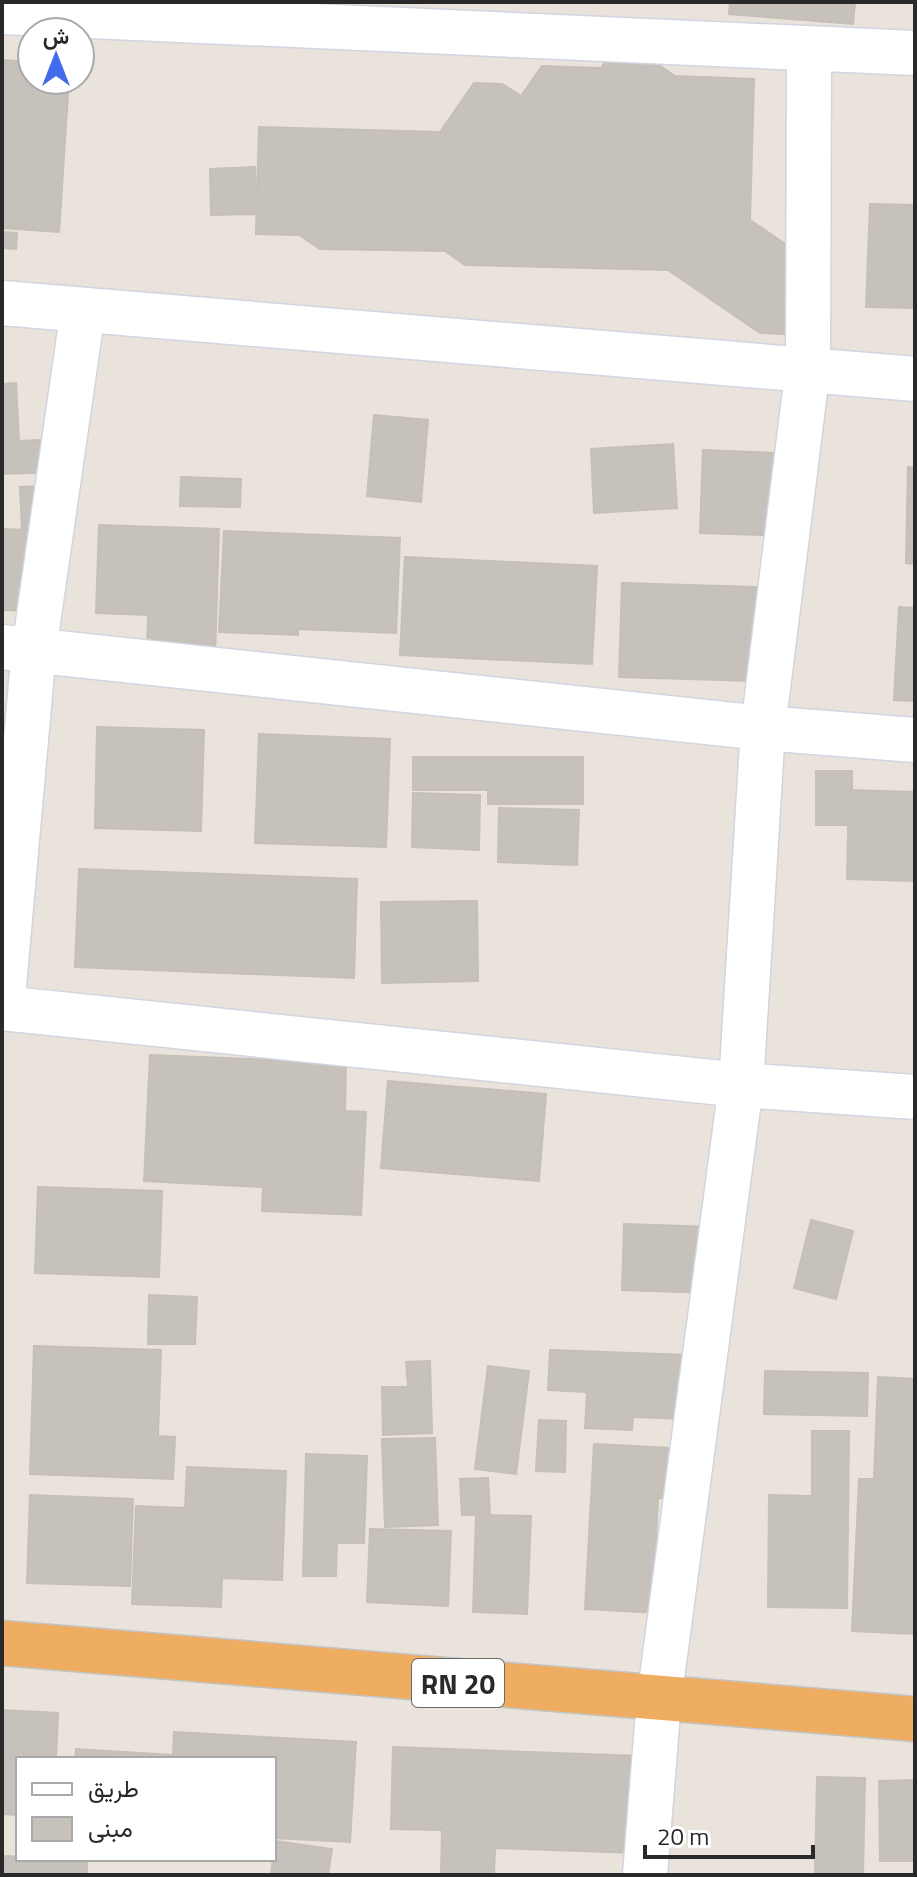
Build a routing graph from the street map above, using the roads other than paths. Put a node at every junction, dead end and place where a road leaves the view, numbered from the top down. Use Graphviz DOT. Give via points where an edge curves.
graph roads {
  1 [pos="2,12"];
  2 [pos="809,49"];
  3 [pos="915,53"];
  4 [pos="2,303"];
  5 [pos="83,310"];
  6 [pos="808,367"];
  7 [pos="915,379"];
  8 [pos="18,649"];
  9 [pos="763,728"];
  10 [pos="915,740"];
  11 [pos="741,1085"];
  12 [pos="915,1097"];
  13 [pos="2,1643"];
  14 [pos="659,1700"];
  15 [pos="915,1719"];
  16 [pos="645,1875"];
  1 -- 2 [label="street"];
  2 -- 3 [label="street"];
  2 -- 6 [label="street"];
  4 -- 5 [label="street"];
  5 -- 6 [label="street"];
  5 -- 8 [label="street"];
  6 -- 7 [label="street"];
  6 -- 9 [label="street"];
  8 -- 9 [label="street"];
  8 -- 11 [label="street" via="2,1008"];
  9 -- 10 [label="street"];
  9 -- 11 [label="street"];
  11 -- 12 [label="street"];
  11 -- 14 [label="street"];
  13 -- 14 [label="highway, RN 20"];
  14 -- 15 [label="highway, RN 20"];
  14 -- 16 [label="street"];
}
